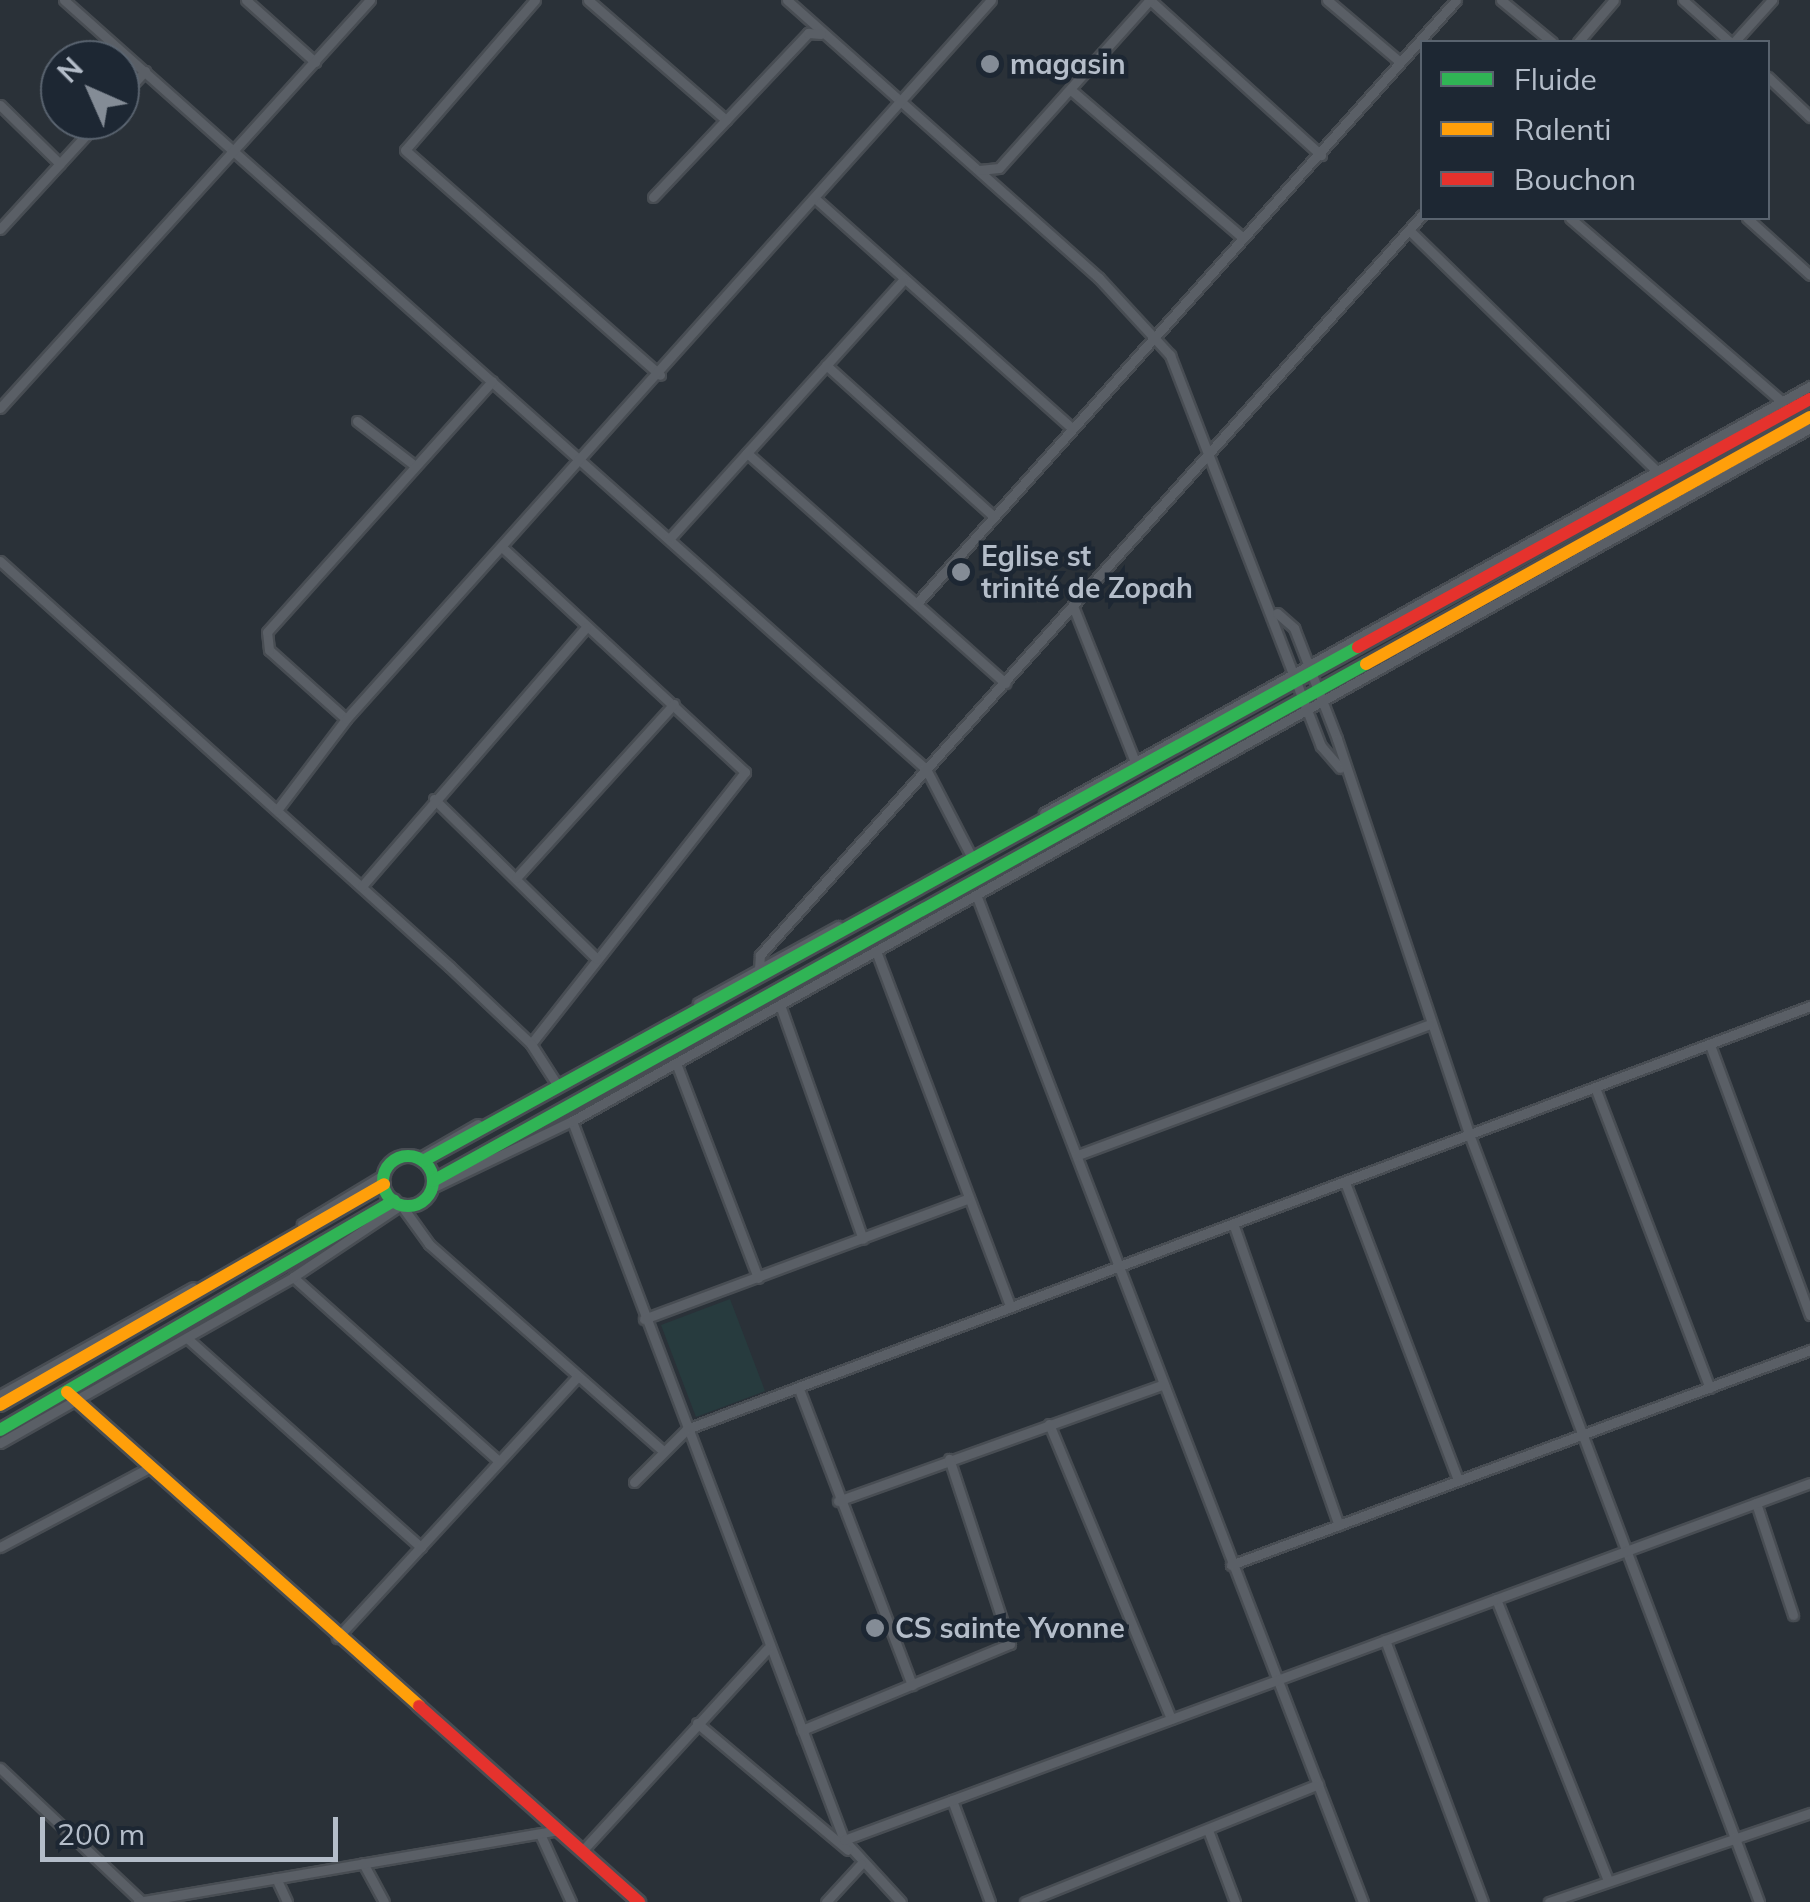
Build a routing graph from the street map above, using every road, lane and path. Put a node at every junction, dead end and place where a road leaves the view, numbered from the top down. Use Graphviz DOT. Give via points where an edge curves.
graph roads {
  1 [pos="64,0"];
  2 [pos="246,0"];
  3 [pos="370,0"];
  4 [pos="535,0"];
  5 [pos="588,0"];
  6 [pos="788,0"];
  7 [pos="1150,0"];
  8 [pos="1327,0"];
  9 [pos="1456,0"];
  10 [pos="1501,0"];
  11 [pos="1614,0"];
  12 [pos="1684,0"];
  13 [pos="1772,0"];
  14 [pos="985,2"];
  15 [pos="829,37"];
  16 [pos="1550,40"];
  17 [pos="1580,40"];
  18 [pos="1730,40"];
  19 [pos="1734,40"];
  20 [pos="315,62"];
  21 [pos="1400,62"];
  22 [pos="145,71"];
  23 [pos="140,76"];
  24 [pos="1770,79"];
  25 [pos="1071,90"];
  26 [pos="901,101"];
  27 [pos="0,105"];
  28 [pos="1810,117"];
  29 [pos="726,120"];
  30 [pos="82,140"];
  31 [pos="236,152"];
  32 [pos="1321,155"];
  33 [pos="60,164"];
  34 [pos="978,170"];
  35 [pos="652,198"];
  36 [pos="818,201"];
  37 [pos="1420,216"];
  38 [pos="1572,220"];
  39 [pos="1749,220"];
  40 [pos="0,230"];
  41 [pos="1409,230"];
  42 [pos="1243,238"];
  43 [pos="1810,275"];
  44 [pos="903,280"];
  45 [pos="1157,344"];
  46 [pos="826,365"];
  47 [pos="660,375"];
  48 [pos="492,380"];
  49 [pos="1810,386"];
  50 [pos="1810,399"];
  51 [pos="1780,400"];
  52 [pos="0,408"];
  53 [pos="1810,417"];
  54 [pos="357,420"];
  55 [pos="1072,428"];
  56 [pos="1810,428"];
  57 [pos="1209,450"];
  58 [pos="747,454"];
  59 [pos="581,459"];
  60 [pos="414,465"];
  61 [pos="1654,468"];
  62 [pos="992,515"];
  63 [pos="672,537"];
  64 [pos="503,548"];
  65 [pos="0,561"];
  66 [pos="918,602"];
  67 [pos="1072,606"];
  68 [pos="1277,613"];
  69 [pos="586,627"];
  70 [pos="1310,670"];
  71 [pos="1294,678"];
  72 [pos="1005,683"];
  73 [pos="1321,698"];
  74 [pos="674,704"];
  75 [pos="1306,707"];
  76 [pos="346,719"];
  77 [pos="1135,762"];
  78 [pos="1340,768"];
  79 [pos="926,769"];
  80 [pos="434,799"];
  81 [pos="276,810"];
  82 [pos="970,854"];
  83 [pos="516,878"];
  84 [pos="362,886"];
  85 [pos="977,897"];
  86 [pos="876,951"];
  87 [pos="597,958"];
  88 [pos="759,969"];
  89 [pos="780,1005"];
  90 [pos="1810,1006"];
  91 [pos="1430,1024"];
  92 [pos="531,1044"];
  93 [pos="1710,1046"];
  94 [pos="676,1063"];
  95 [pos="556,1082"];
  96 [pos="1596,1090"];
  97 [pos="572,1121"];
  98 [pos="1469,1134"];
  99 [pos="1078,1154"];
  100 [pos="421,1159"];
  101 [pos="384,1179"];
  102 [pos="433,1184"];
  103 [pos="1346,1186"];
  104 [pos="967,1199"];
  105 [pos="398,1203"];
  106 [pos="1234,1226"];
  107 [pos="863,1239"];
  108 [pos="1120,1262"];
  109 [pos="294,1278"];
  110 [pos="758,1278"];
  111 [pos="1010,1306"];
  112 [pos="1810,1315"];
  113 [pos="644,1319"];
  114 [pos="187,1338"];
  115 [pos="1810,1350"];
  116 [pos="577,1377"];
  117 [pos="1164,1384"];
  118 [pos="1710,1388"];
  119 [pos="799,1389"];
  120 [pos="0,1396"];
  121 [pos="72,1397"];
  122 [pos="0,1405"];
  123 [pos="1050,1424"];
  124 [pos="687,1429"];
  125 [pos="0,1430"];
  126 [pos="1582,1436"];
  127 [pos="0,1443"];
  128 [pos="663,1451"];
  129 [pos="949,1459"];
  130 [pos="498,1460"];
  131 [pos="147,1469"];
  132 [pos="1458,1480"];
  133 [pos="634,1482"];
  134 [pos="1810,1483"];
  135 [pos="838,1501"];
  136 [pos="1756,1503"];
  137 [pos="1340,1525"];
  138 [pos="0,1547"];
  139 [pos="421,1547"];
  140 [pos="1628,1550"];
  141 [pos="1231,1566"];
  142 [pos="1496,1599"];
  143 [pos="1793,1615"];
  144 [pos="337,1638"];
  145 [pos="1385,1640"];
  146 [pos="767,1649"];
  147 [pos="1273,1682"];
  148 [pos="912,1685"];
  149 [pos="1171,1719"];
  150 [pos="698,1722"];
  151 [pos="802,1730"];
  152 [pos="0,1768"];
  153 [pos="1318,1784"];
  154 [pos="952,1800"];
  155 [pos="1810,1812"];
  156 [pos="560,1830"];
  157 [pos="1208,1830"];
  158 [pos="540,1834"];
  159 [pos="1737,1839"];
  160 [pos="844,1840"];
  161 [pos="583,1850"];
  162 [pos="852,1853"];
  163 [pos="363,1863"];
  164 [pos="861,1864"];
  165 [pos="276,1878"];
  166 [pos="1608,1881"];
  167 [pos="188,1898"];
  168 [pos="140,1902"];
  169 [pos="286,1902"];
  170 [pos="384,1902"];
  171 [pos="571,1902"];
  172 [pos="639,1902"];
  173 [pos="826,1902"];
  174 [pos="901,1902"];
  175 [pos="990,1902"];
  176 [pos="1024,1902"];
  177 [pos="1235,1902"];
  178 [pos="1363,1902"];
  179 [pos="1483,1902"];
  180 [pos="1549,1902"];
  181 [pos="1759,1902"];
  1 -- 22 [label="street"];
  2 -- 20 [label="street"];
  3 -- 20 [label="street"];
  4 -- 47 [label="street" via="404,150"];
  5 -- 29 [label="street"];
  6 -- 15 [label="street"];
  7 -- 25 [label="street"];
  7 -- 32 [label="street"];
  8 -- 21 [label="street"];
  9 -- 21 [label="street"];
  10 -- 16 [label="street"];
  11 -- 17 [label="street"];
  12 -- 18 [label="street"];
  13 -- 19 [label="street"];
  14 -- 26 [label="street"];
  15 -- 26 [label="street"];
  15 -- 29 [label="street" via="808,33"];
  20 -- 31 [label="street"];
  21 -- 32 [label="street"];
  22 -- 23 [label="street"];
  22 -- 31 [label="street"];
  24 -- 28 [label="street"];
  25 -- 34 [label="street" via="999,168"];
  25 -- 42 [label="street"];
  26 -- 34 [label="street"];
  26 -- 36 [label="street"];
  27 -- 33 [label="street"];
  29 -- 35 [label="street"];
  30 -- 33 [label="street"];
  31 -- 48 [label="street"];
  31 -- 52 [label="street"];
  32 -- 42 [label="street"];
  33 -- 40 [label="street"];
  34 -- 45 [label="street"];
  36 -- 44 [label="street"];
  36 -- 47 [label="street"];
  37 -- 41 [label="street"];
  38 -- 51 [label="street"];
  39 -- 43 [label="street"];
  41 -- 57 [label="street"];
  41 -- 61 [label="street"];
  42 -- 45 [label="street"];
  44 -- 46 [label="street"];
  44 -- 55 [label="street"];
  45 -- 55 [label="street"];
  45 -- 57 [label="street" via="1177,366"];
  46 -- 58 [label="street"];
  46 -- 62 [label="street"];
  47 -- 59 [label="street"];
  48 -- 59 [label="street"];
  48 -- 60 [label="street"];
  49 -- 51 [label="street"];
  50 -- 70 [label="main road"];
  51 -- 61 [label="street"];
  53 -- 73 [label="main road"];
  54 -- 60 [label="street"];
  55 -- 62 [label="street"];
  56 -- 73 [label="street"];
  57 -- 67 [label="street"];
  57 -- 68 [label="street"];
  58 -- 63 [label="street"];
  58 -- 66 [label="street"];
  59 -- 63 [label="street"];
  59 -- 64 [label="street"];
  60 -- 76 [label="street" via="267,632 269,650"];
  61 -- 70 [label="street"];
  62 -- 66 [label="street"];
  63 -- 79 [label="street"];
  64 -- 69 [label="street"];
  64 -- 76 [label="street"];
  65 -- 81 [label="street"];
  66 -- 72 [label="street"];
  67 -- 72 [label="street"];
  67 -- 77 [label="street"];
  68 -- 70 [label="street" via="1294,628"];
  68 -- 71 [label="street"];
  69 -- 74 [label="street"];
  69 -- 80 [label="street"];
  70 -- 71 [label="main road"];
  70 -- 73 [label="street"];
  71 -- 75 [label="street"];
  71 -- 77 [label="street"];
  71 -- 100 [label="main road"];
  72 -- 79 [label="street"];
  73 -- 75 [label="main road"];
  73 -- 78 [label="street"];
  74 -- 83 [label="street"];
  74 -- 87 [label="street" via="738,756 742,786"];
  75 -- 78 [label="street"];
  75 -- 85 [label="street"];
  75 -- 102 [label="main road"];
  76 -- 81 [label="street"];
  77 -- 82 [label="street"];
  78 -- 91 [label="street"];
  79 -- 82 [label="street"];
  79 -- 88 [label="street" via="760,955"];
  80 -- 83 [label="street"];
  80 -- 84 [label="street"];
  81 -- 84 [label="street"];
  82 -- 88 [label="street"];
  83 -- 87 [label="street"];
  84 -- 92 [label="street"];
  85 -- 86 [label="street"];
  85 -- 99 [label="street"];
  86 -- 89 [label="street"];
  86 -- 104 [label="street"];
  87 -- 92 [label="street"];
  88 -- 95 [label="street"];
  89 -- 94 [label="street"];
  89 -- 107 [label="street"];
  90 -- 93 [label="street"];
  91 -- 98 [label="street"];
  91 -- 99 [label="street"];
  92 -- 95 [label="street"];
  93 -- 96 [label="street"];
  93 -- 112 [label="street"];
  94 -- 97 [label="street"];
  94 -- 110 [label="street"];
  95 -- 100 [label="street"];
  96 -- 98 [label="street"];
  96 -- 118 [label="street"];
  97 -- 102 [label="street"];
  97 -- 113 [label="street"];
  98 -- 103 [label="street"];
  98 -- 126 [label="street"];
  99 -- 108 [label="street"];
  100 -- 101 [label="main road" via="398,1158"];
  100 -- 102 [label="main road"];
  101 -- 105 [label="main road"];
  101 -- 120 [label="street"];
  101 -- 122 [label="main road"];
  102 -- 105 [label="main road" via="418,1204"];
  103 -- 106 [label="street"];
  103 -- 132 [label="street"];
  104 -- 107 [label="street"];
  104 -- 111 [label="street"];
  105 -- 109 [label="street"];
  105 -- 116 [label="street" via="430,1244"];
  105 -- 121 [label="main road"];
  106 -- 108 [label="street"];
  106 -- 137 [label="street"];
  107 -- 110 [label="street"];
  108 -- 111 [label="street"];
  108 -- 117 [label="street"];
  109 -- 114 [label="street"];
  109 -- 130 [label="street"];
  110 -- 113 [label="street"];
  111 -- 119 [label="street"];
  113 -- 124 [label="street"];
  114 -- 121 [label="street"];
  114 -- 139 [label="street"];
  115 -- 118 [label="street"];
  116 -- 128 [label="street"];
  116 -- 130 [label="street"];
  117 -- 123 [label="street"];
  117 -- 141 [label="street"];
  118 -- 126 [label="street"];
  119 -- 124 [label="street"];
  119 -- 135 [label="street"];
  121 -- 125 [label="main road"];
  121 -- 127 [label="street"];
  121 -- 131 [label="main road"];
  123 -- 129 [label="street"];
  123 -- 149 [label="street"];
  124 -- 128 [label="street"];
  124 -- 146 [label="street"];
  126 -- 132 [label="street"];
  126 -- 140 [label="street"];
  128 -- 133 [label="street"];
  129 -- 135 [label="street"];
  129 -- 148 [label="street" via="1011,1640"];
  130 -- 139 [label="street"];
  131 -- 138 [label="street"];
  131 -- 144 [label="main road"];
  132 -- 137 [label="street"];
  134 -- 136 [label="street"];
  135 -- 148 [label="street"];
  136 -- 140 [label="street"];
  136 -- 143 [label="street"];
  137 -- 141 [label="street"];
  139 -- 144 [label="street"];
  140 -- 142 [label="street"];
  140 -- 159 [label="street"];
  141 -- 147 [label="street"];
  142 -- 145 [label="street"];
  142 -- 166 [label="street"];
  144 -- 156 [label="main road"];
  145 -- 147 [label="street"];
  145 -- 179 [label="street"];
  146 -- 150 [label="street"];
  146 -- 151 [label="street"];
  147 -- 149 [label="street"];
  147 -- 153 [label="street"];
  148 -- 151 [label="street"];
  149 -- 154 [label="street"];
  150 -- 161 [label="street"];
  150 -- 162 [label="street"];
  151 -- 160 [label="street"];
  152 -- 168 [label="street"];
  153 -- 157 [label="street"];
  153 -- 178 [label="street"];
  154 -- 160 [label="street"];
  154 -- 175 [label="street"];
  155 -- 159 [label="street"];
  156 -- 158 [label="street"];
  156 -- 161 [label="main road"];
  157 -- 176 [label="street"];
  157 -- 177 [label="street"];
  158 -- 163 [label="street"];
  158 -- 171 [label="street"];
  159 -- 166 [label="street"];
  159 -- 181 [label="street"];
  160 -- 162 [label="street"];
  161 -- 172 [label="main road"];
  162 -- 164 [label="street"];
  163 -- 165 [label="street"];
  163 -- 170 [label="street"];
  164 -- 173 [label="street"];
  164 -- 174 [label="street"];
  165 -- 167 [label="street"];
  165 -- 169 [label="street"];
  166 -- 180 [label="street"];
  167 -- 168 [label="street"];
}
